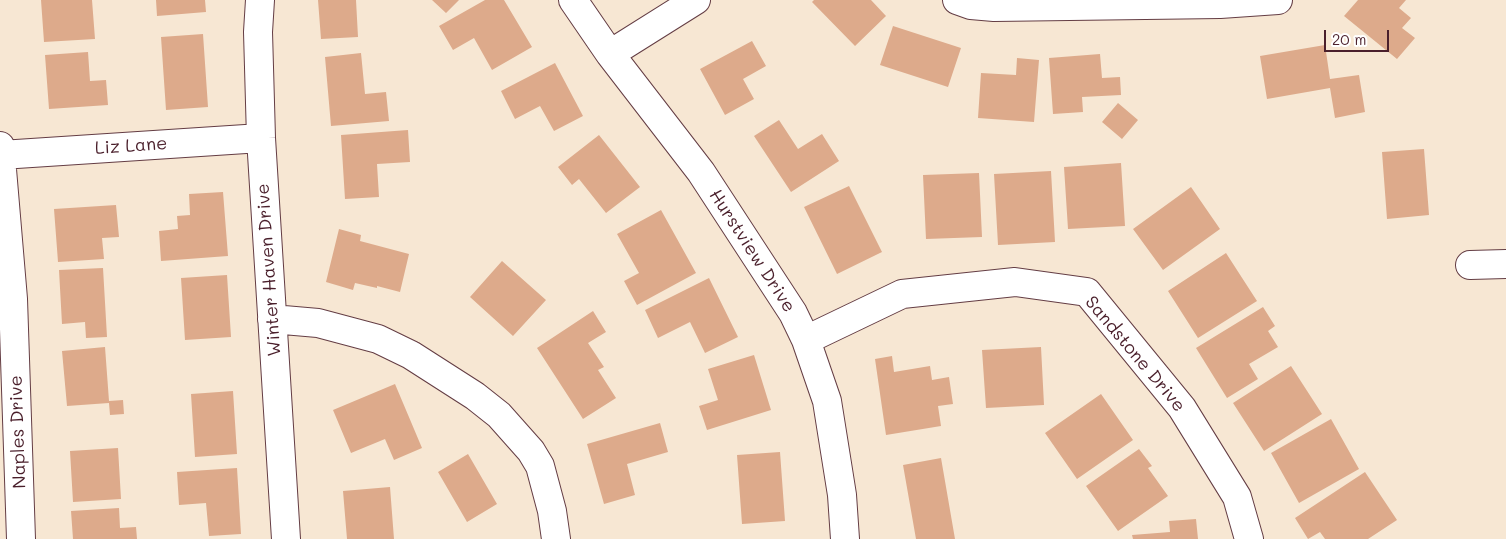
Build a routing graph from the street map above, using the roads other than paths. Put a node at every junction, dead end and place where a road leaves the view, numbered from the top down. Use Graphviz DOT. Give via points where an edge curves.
graph roads {
  1 [pos="260,0"];
  2 [pos="573,0"];
  3 [pos="696,0"];
  4 [pos="957,0"];
  5 [pos="1278,0"];
  6 [pos="610,54"];
  7 [pos="261,138"];
  8 [pos="0,150"];
  9 [pos="1506,264"];
  10 [pos="1470,265"];
  11 [pos="272,319"];
  12 [pos="806,340"];
  13 [pos="14,523"];
  14 [pos="286,539"];
  15 [pos="556,539"];
  16 [pos="845,539"];
  17 [pos="1249,539"];
  1 -- 7 [label="street, Winter Haven Drive"];
  2 -- 6 [label="street, Hurstview Drive"];
  3 -- 6 [label="street"];
  4 -- 5 [label="street" via="994,8"];
  6 -- 12 [label="street, Hurstview Drive" via="701,172 793,312"];
  7 -- 8 [label="street, Liz Lane"];
  7 -- 11 [label="street, Winter Haven Drive"];
  8 -- 13 [label="street, Naples Drive" via="13,298"];
  9 -- 10 [label="street"];
  11 -- 14 [label="street, Winter Haven Drive"];
  11 -- 15 [label="street" via="318,323 378,339 411,355 476,396 499,415 540,466"];
  12 -- 16 [label="street, Hurstview Drive" via="827,400 842,495"];
  12 -- 17 [label="street, Sandstone Drive" via="902,294 1015,282 1087,292 1182,408 1237,497"];
}
